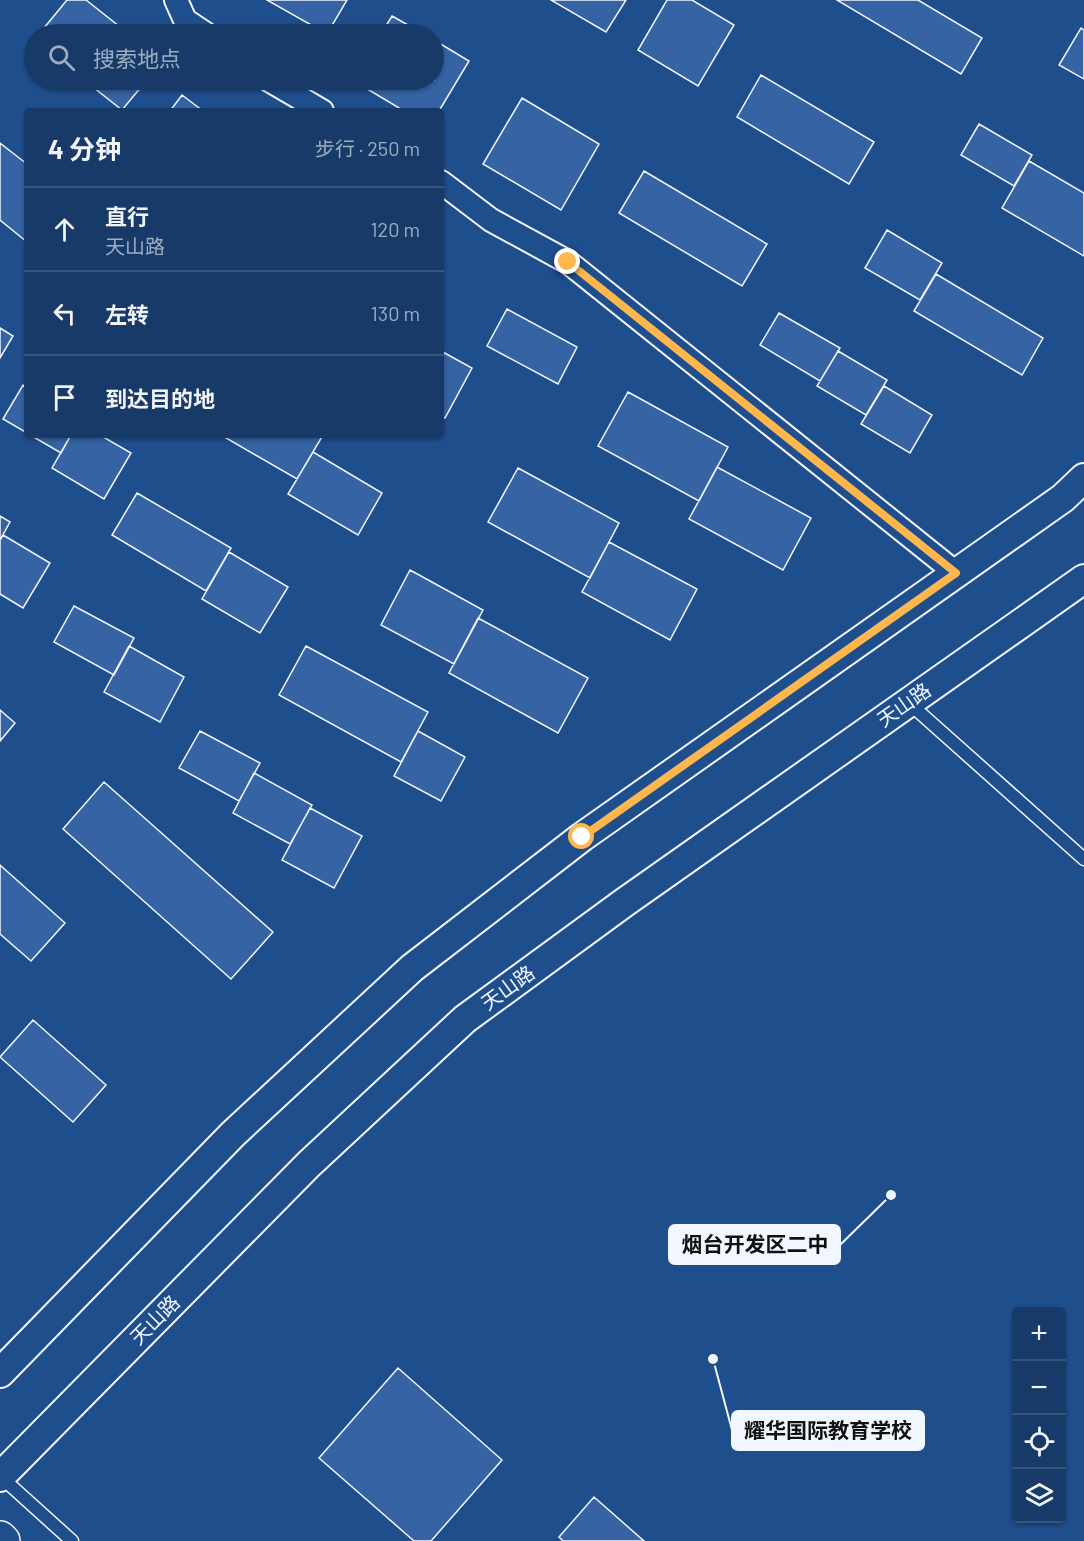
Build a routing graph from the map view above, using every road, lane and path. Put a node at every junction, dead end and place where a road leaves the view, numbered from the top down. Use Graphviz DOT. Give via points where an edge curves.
graph roads {
  1 [pos="176,0"];
  2 [pos="191,24"];
  3 [pos="286,90"];
  4 [pos="317,108"];
  5 [pos="444,184"];
  6 [pos="1084,478"];
  7 [pos="956,573"];
  8 [pos="1084,579"];
  9 [pos="908,702"];
  10 [pos="1084,859"];
  11 [pos="0,1373"];
  12 [pos="0,1476"];
  13 [pos="0,1538"];
  14 [pos="3,1541"];
  15 [pos="72,1541"];
  1 -- 2 [label="street"];
  3 -- 4 [label="street"];
  5 -- 7 [label="street" via="491,220 568,262"];
  6 -- 7 [label="street" via="1063,498"];
  7 -- 11 [label="street" via="582,837 412,968 232,1134"];
  8 -- 9 [label="street, 天山路"];
  9 -- 10 [label="lane"];
  9 -- 12 [label="street, 天山路" via="465,1019 309,1164"];
  12 -- 15 [label="lane"];
  13 -- 14 [label="main road"];
}
